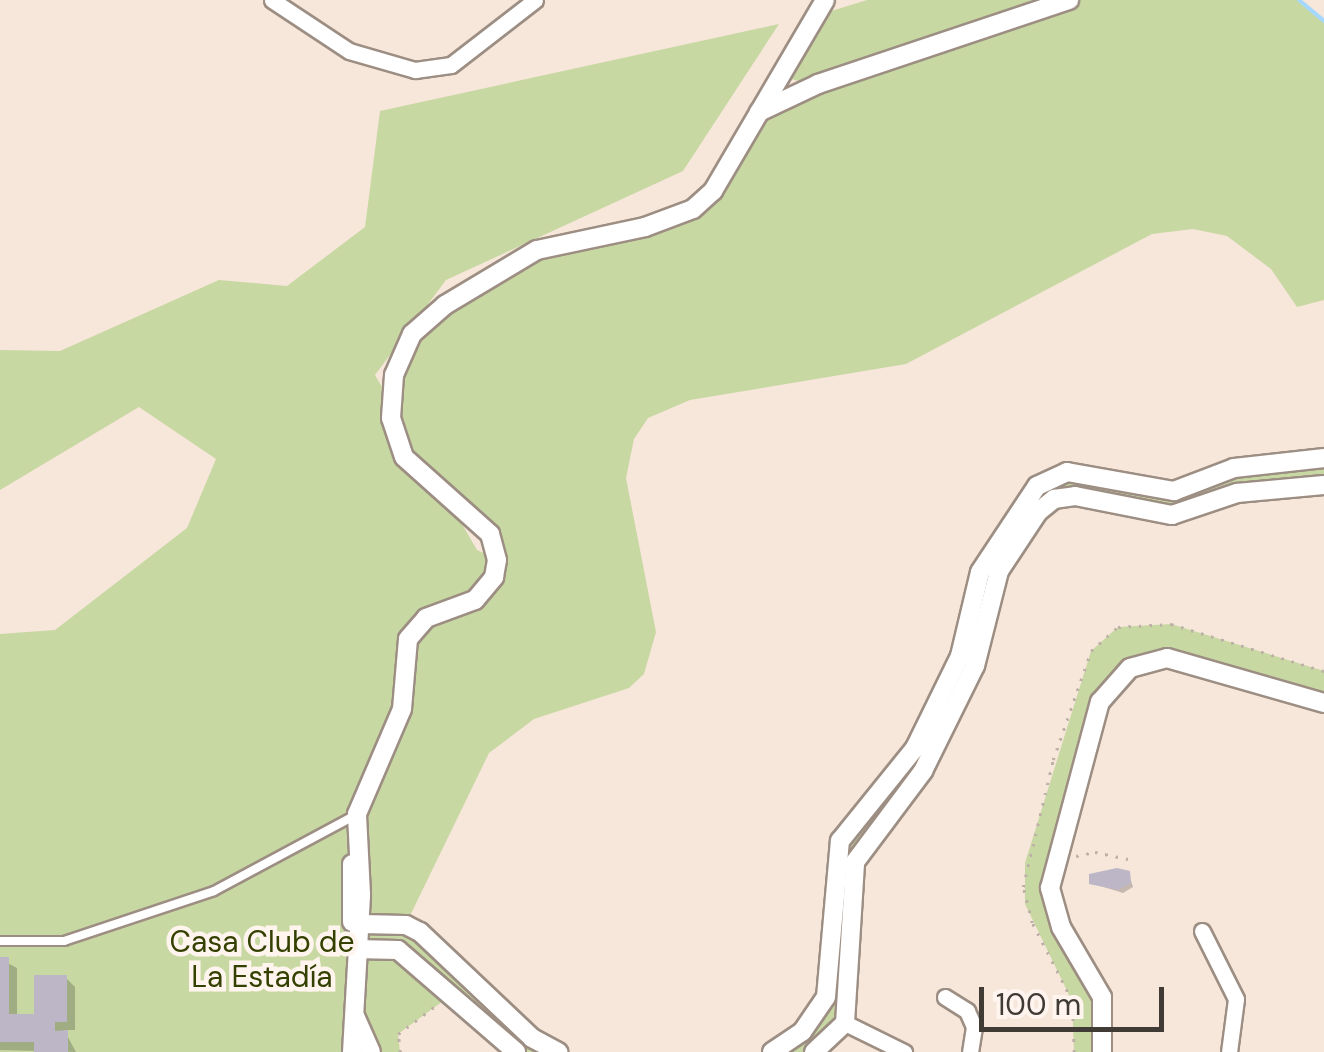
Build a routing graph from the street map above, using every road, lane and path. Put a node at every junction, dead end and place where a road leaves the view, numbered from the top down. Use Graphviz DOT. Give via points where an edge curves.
graph roads {
  1 [pos="272,0"];
  2 [pos="535,0"];
  3 [pos="825,0"];
  4 [pos="1069,0"];
  5 [pos="778,76"];
  6 [pos="818,84"];
  7 [pos="759,112"];
  8 [pos="1324,458"];
  9 [pos="1324,485"];
  10 [pos="1324,671"];
  11 [pos="1324,703"];
  12 [pos="357,822"];
  13 [pos="1128,859"];
  14 [pos="1066,866"];
  15 [pos="361,924"];
  16 [pos="840,928"];
  17 [pos="1202,931"];
  18 [pos="0,940"];
  19 [pos="356,948"];
  20 [pos="451,994"];
  21 [pos="945,997"];
  22 [pos="353,1011"];
  23 [pos="845,1023"];
  24 [pos="352,1052"];
  25 [pos="371,1052"];
  26 [pos="400,1052"];
  27 [pos="516,1052"];
  28 [pos="558,1052"];
  29 [pos="772,1052"];
  30 [pos="814,1052"];
  31 [pos="904,1052"];
  32 [pos="970,1052"];
  33 [pos="1074,1052"];
  34 [pos="1102,1052"];
  35 [pos="1229,1052"];
  1 -- 2 [label="street" via="349,52 416,70 451,65"];
  3 -- 5 [label="street"];
  4 -- 6 [label="street"];
  5 -- 6 [label="street"];
  5 -- 7 [label="street"];
  6 -- 7 [label="street"];
  7 -- 12 [label="street" via="712,191 693,209 645,227 537,250 445,305 412,334 394,375 390,418 404,456 490,534 497,560 494,577 475,600 426,618 408,639 402,709"];
  8 -- 16 [label="street" via="1252,464 1174,491 1067,472 1037,486 980,572 960,656 915,748 840,840"];
  9 -- 16 [label="street" via="1237,493 1172,515 1075,496 1054,499 1038,512 999,571 975,666 922,771 855,862"];
  10 -- 33 [label="path" via="1171,624 1118,627 1091,651 1052,760 1023,888 1032,923 1072,1001"];
  11 -- 34 [label="street" via="1167,658 1130,668 1100,702 1050,888 1061,928 1102,997"];
  12 -- 15 [label="street" via="367,894"];
  12 -- 18 [label="lane" via="214,890 64,941"];
  12 -- 19 [label="street" via="347,894"];
  13 -- 14 [label="path" via="1095,852"];
  15 -- 19 [label="street"];
  15 -- 28 [label="street" via="406,924 420,932 532,1038"];
  16 -- 23 [label="street"];
  16 -- 29 [label="street" via="826,997 802,1032"];
  17 -- 35 [label="street" via="1236,1000"];
  19 -- 20 [label="street" via="398,950"];
  19 -- 22 [label="street"];
  20 -- 26 [label="path" via="398,1034"];
  20 -- 27 [label="street"];
  21 -- 32 [label="street" via="968,1011 974,1028"];
  22 -- 24 [label="street"];
  22 -- 25 [label="street"];
  23 -- 30 [label="street"];
  23 -- 31 [label="street"];
}
